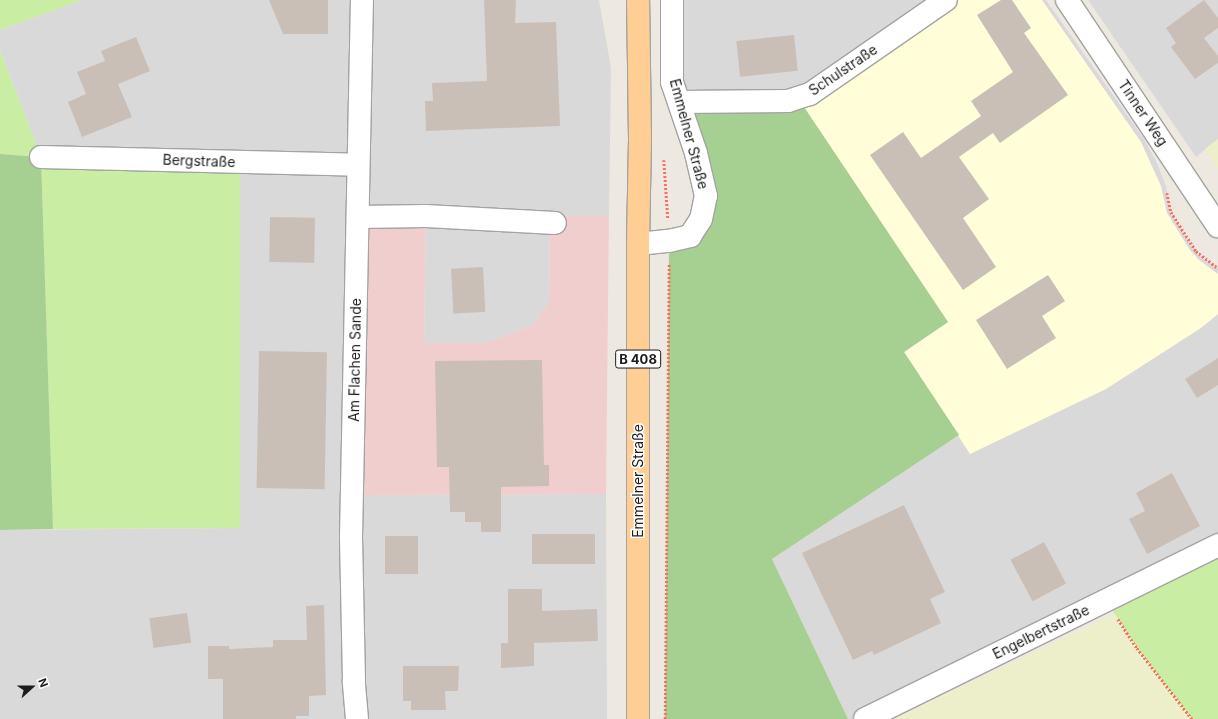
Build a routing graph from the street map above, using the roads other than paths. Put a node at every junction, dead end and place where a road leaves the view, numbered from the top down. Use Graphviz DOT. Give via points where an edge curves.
graph roads {
  1 [pos="362,0"];
  2 [pos="638,0"];
  3 [pos="672,0"];
  4 [pos="946,0"];
  5 [pos="1067,0"];
  6 [pos="679,102"];
  7 [pos="41,157"];
  8 [pos="358,165"];
  9 [pos="358,216"];
  10 [pos="555,223"];
  11 [pos="1218,226"];
  12 [pos="638,244"];
  13 [pos="1218,545"];
  14 [pos="357,719"];
  15 [pos="638,719"];
  16 [pos="865,719"];
  1 -- 8 [label="street, Am Flachen Sande"];
  2 -- 12 [label="main road, Emmelner Straße / B 408"];
  3 -- 6 [label="street, Emmelner Straße" via="672,82"];
  4 -- 6 [label="street, Schulstraße" via="810,94 788,101"];
  5 -- 11 [label="street, Tinner Weg"];
  6 -- 12 [label="street, Emmelner Straße" via="696,153 706,196 701,219 690,236"];
  7 -- 8 [label="street, Bergstraße"];
  8 -- 9 [label="street, Am Flachen Sande"];
  9 -- 10 [label="street" via="426,216"];
  9 -- 14 [label="street, Am Flachen Sande" via="351,537"];
  12 -- 15 [label="main road, Emmelner Straße / B 408"];
  13 -- 16 [label="street, Engelbertstraße"];
}
